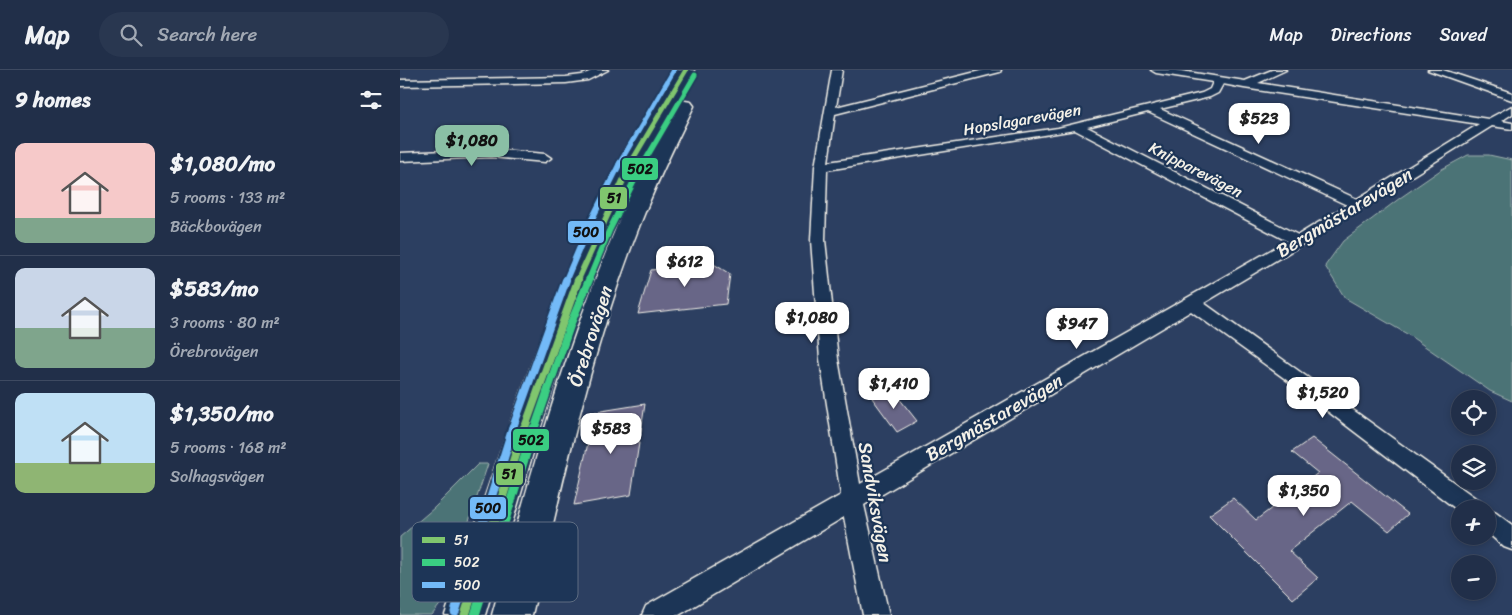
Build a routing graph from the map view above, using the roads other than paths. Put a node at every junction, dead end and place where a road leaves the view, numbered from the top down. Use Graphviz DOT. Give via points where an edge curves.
graph roads {
  1 [pos="603,70"];
  2 [pos="686,70"];
  3 [pos="705,70"];
  4 [pos="837,70"];
  5 [pos="996,70"];
  6 [pos="1156,70"];
  7 [pos="1281,70"];
  8 [pos="1433,70"];
  9 [pos="1219,81"];
  10 [pos="400,83"];
  11 [pos="1244,85"];
  12 [pos="1512,96"];
  13 [pos="1150,109"];
  14 [pos="1512,109"];
  15 [pos="830,112"];
  16 [pos="1490,123"];
  17 [pos="1512,126"];
  18 [pos="1078,127"];
  19 [pos="400,157"];
  20 [pos="545,158"];
  21 [pos="821,167"];
  22 [pos="1357,204"];
  23 [pos="1298,241"];
  24 [pos="1192,303"];
  25 [pos="852,499"];
  26 [pos="1461,500"];
  27 [pos="494,522"];
  28 [pos="537,522"];
  29 [pos="1496,526"];
  30 [pos="1512,539"];
  31 [pos="469,602"];
  32 [pos="515,602"];
  33 [pos="465,615"];
  34 [pos="512,615"];
  35 [pos="655,615"];
  36 [pos="876,615"];
  1 -- 10 [label="street" via="584,78 566,80"];
  2 -- 27 [label="highway, Örebrovägen" via="626,172 600,227 562,319"];
  3 -- 28 [label="highway, Örebrovägen" via="669,134 611,271 565,416"];
  4 -- 15 [label="street, Sandviksvägen"];
  5 -- 15 [label="street"];
  6 -- 9 [label="street"];
  7 -- 11 [label="street"];
  8 -- 12 [label="street"];
  9 -- 11 [label="street"];
  9 -- 13 [label="street, Hopslagarevägen" via="1214,91 1206,95"];
  11 -- 16 [label="street"];
  13 -- 18 [label="street, Hopslagarevägen"];
  13 -- 22 [label="street"];
  14 -- 16 [label="street, Bergmästarevägen"];
  15 -- 21 [label="street, Sandviksvägen"];
  16 -- 17 [label="street"];
  16 -- 22 [label="street, Bergmästarevägen"];
  18 -- 21 [label="street, Hopslagarevägen"];
  18 -- 23 [label="street, Knipparevägen"];
  19 -- 20 [label="street" via="510,153"];
  21 -- 25 [label="street, Sandviksvägen" via="818,240 829,359"];
  22 -- 23 [label="street, Bergmästarevägen"];
  23 -- 24 [label="street, Bergmästarevägen"];
  24 -- 25 [label="street, Bergmästarevägen"];
  24 -- 26 [label="street"];
  25 -- 35 [label="street, Bergmästarevägen"];
  25 -- 36 [label="street, Sandviksvägen"];
  29 -- 30 [label="street"];
  31 -- 33 [label="highway, Örebrovägen"];
  32 -- 34 [label="highway, Örebrovägen"];
}
